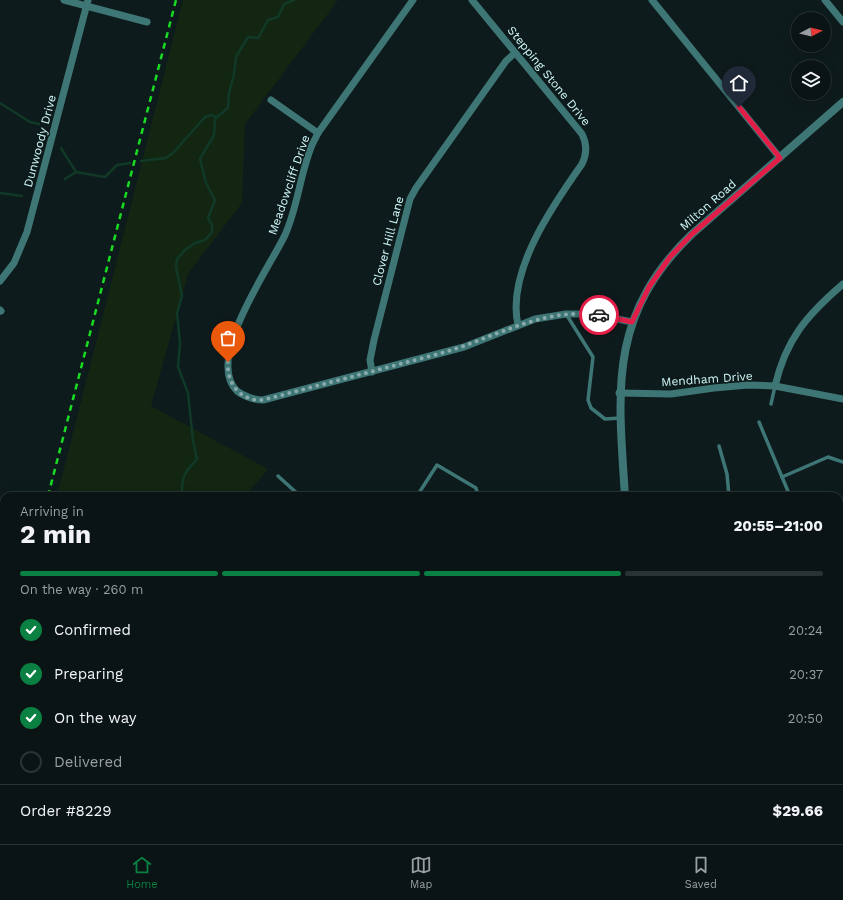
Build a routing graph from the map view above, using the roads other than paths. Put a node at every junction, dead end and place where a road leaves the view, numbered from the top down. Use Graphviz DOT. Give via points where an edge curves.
graph roads {
  1 [pos="64,0"];
  2 [pos="413,0"];
  3 [pos="472,0"];
  4 [pos="652,0"];
  5 [pos="825,0"];
  6 [pos="87,3"];
  7 [pos="147,22"];
  8 [pos="843,22"];
  9 [pos="515,53"];
  10 [pos="271,100"];
  11 [pos="843,102"];
  12 [pos="318,133"];
  13 [pos="780,158"];
  14 [pos="0,281"];
  15 [pos="843,284"];
  16 [pos="566,314"];
  17 [pos="632,322"];
  18 [pos="518,325"];
  19 [pos="372,372"];
  20 [pos="775,386"];
  21 [pos="619,393"];
  22 [pos="843,399"];
  23 [pos="771,404"];
  24 [pos="620,418"];
  25 [pos="759,422"];
  26 [pos="719,446"];
  27 [pos="843,462"];
  28 [pos="278,476"];
  29 [pos="782,477"];
  30 [pos="296,492"];
  31 [pos="419,492"];
  32 [pos="477,492"];
  33 [pos="625,492"];
  34 [pos="729,492"];
  35 [pos="788,492"];
  1 -- 6 [label="street"];
  2 -- 12 [label="street, Meadowcliff Drive"];
  3 -- 9 [label="street, Stepping Stone Drive"];
  4 -- 13 [label="street"];
  5 -- 8 [label="street"];
  6 -- 7 [label="street"];
  6 -- 14 [label="street, Dunwoody Drive" via="27,232 14,263"];
  9 -- 18 [label="street, Stepping Stone Drive" via="582,134 586,150 582,164 548,214 527,258 515,305"];
  9 -- 19 [label="street, Clover Hill Lane" via="506,61 410,199 374,340 370,360"];
  10 -- 12 [label="street"];
  11 -- 13 [label="street, Milton Road"];
  12 -- 19 [label="street, Meadowcliff Drive" via="284,236 245,308 228,362 228,377 238,392 258,400"];
  13 -- 17 [label="street, Milton Road" via="692,234 670,257 649,287"];
  15 -- 20 [label="street" via="796,332 782,359"];
  16 -- 17 [label="street, Meadowcliff Drive" via="592,314"];
  16 -- 18 [label="street, Meadowcliff Drive" via="534,319"];
  16 -- 24 [label="lane" via="593,357 589,405 605,419"];
  17 -- 21 [label="street, Milton Road" via="623,354"];
  18 -- 19 [label="street, Meadowcliff Drive" via="464,347"];
  20 -- 21 [label="street, Mendham Drive" via="728,386 671,394"];
  20 -- 22 [label="street, Mendham Drive"];
  20 -- 23 [label="lane"];
  21 -- 24 [label="street, Milton Road"];
  24 -- 33 [label="street, Milton Road"];
  25 -- 29 [label="lane"];
  26 -- 34 [label="lane"];
  27 -- 29 [label="lane" via="828,457"];
  28 -- 30 [label="lane"];
  29 -- 35 [label="lane"];
  31 -- 32 [label="lane" via="437,465 476,488"];
}
